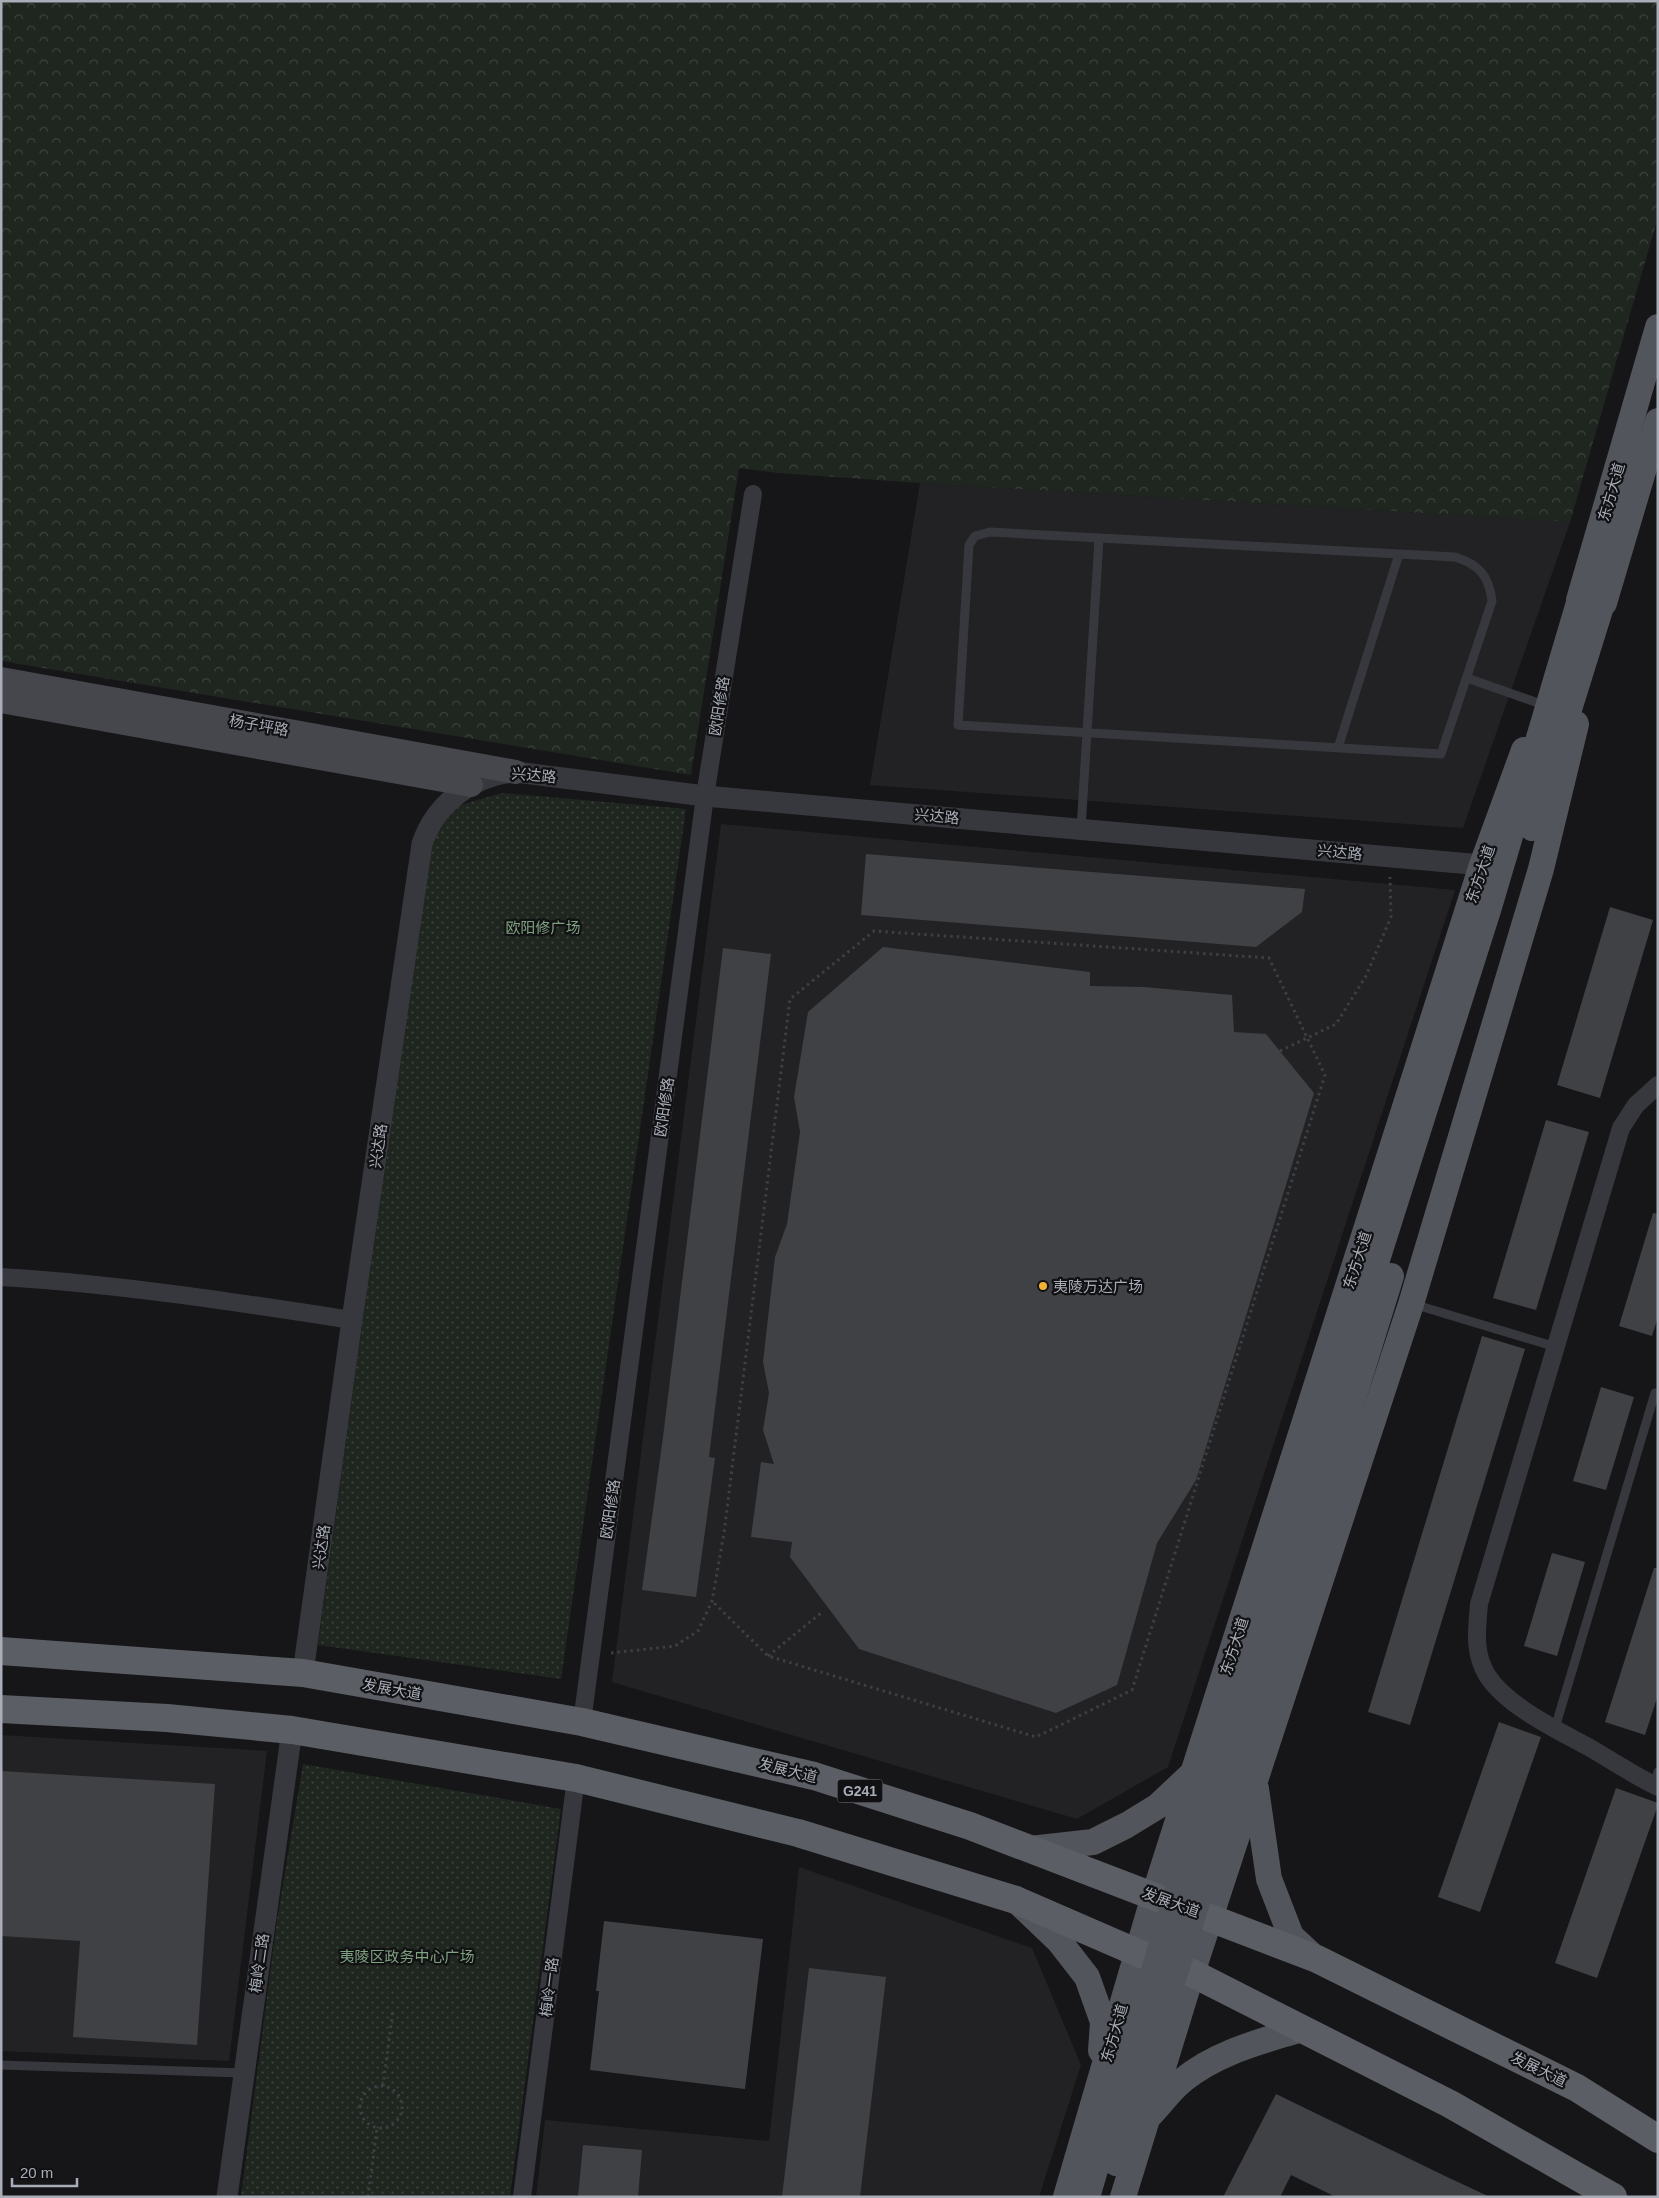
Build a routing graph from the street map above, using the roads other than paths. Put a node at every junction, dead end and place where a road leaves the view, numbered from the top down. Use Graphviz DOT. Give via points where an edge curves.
graph roads {
  1 [pos="1658,328"];
  2 [pos="1658,421"];
  3 [pos="1649,478"];
  4 [pos="753,494"];
  5 [pos="1099,539"];
  6 [pos="1399,554"];
  7 [pos="1598,580"];
  8 [pos="1467,678"];
  9 [pos="1,679"];
  10 [pos="1,701"];
  11 [pos="1541,704"];
  12 [pos="1087,733"];
  13 [pos="1338,748"];
  14 [pos="516,772"];
  15 [pos="471,785"];
  16 [pos="705,796"];
  17 [pos="1081,829"];
  18 [pos="1482,865"];
  19 [pos="1658,1085"];
  20 [pos="1,1277"];
  21 [pos="1411,1304"];
  22 [pos="352,1320"];
  23 [pos="1556,1347"];
  24 [pos="1656,1393"];
  25 [pos="1,1651"];
  26 [pos="303,1673"];
  27 [pos="1,1709"];
  28 [pos="582,1722"];
  29 [pos="1555,1728"];
  30 [pos="292,1730"];
  31 [pos="1194,1772"];
  32 [pos="576,1778"];
  33 [pos="1656,1782"];
  34 [pos="1255,1784"];
  35 [pos="1030,1849"];
  36 [pos="1154,1896"];
  37 [pos="1016,1900"];
  38 [pos="1211,1917"];
  39 [pos="1138,1953"];
  40 [pos="1317,1959"];
  41 [pos="1192,1973"];
  42 [pos="1301,2029"];
  43 [pos="1,2065"];
  44 [pos="243,2074"];
  45 [pos="1098,2087"];
  46 [pos="1146,2120"];
  47 [pos="1658,2139"];
  48 [pos="227,2197"];
  49 [pos="522,2197"];
  50 [pos="1066,2197"];
  51 [pos="1087,2197"];
  52 [pos="1106,2197"];
  53 [pos="1123,2197"];
  54 [pos="1613,2197"];
  1 -- 7 [label="main road, 东方大道"];
  2 -- 3 [label="main road, 东方大道"];
  3 -- 7 [label="main road, 东方大道"];
  4 -- 16 [label="street, 欧阳修路"];
  5 -- 12 [label="lane"];
  6 -- 8 [label="lane" via="1454,557 1472,562 1491,588 1492,600"];
  6 -- 12 [label="lane" via="990,532 975,536 968,545 958,725"];
  6 -- 13 [label="lane"];
  7 -- 11 [label="main road, 东方大道"];
  7 -- 21 [label="main road, 东方大道" via="1541,869"];
  7 -- 51 [label="main road, bridge" via="1489,907 1192,1839"];
  7 -- 52 [label="main road, bridge"];
  8 -- 11 [label="lane"];
  8 -- 13 [label="lane" via="1440,754"];
  9 -- 14 [label="main road, 杨子坪路"];
  10 -- 15 [label="main road, 杨子坪路"];
  11 -- 18 [label="main road, 东方大道"];
  12 -- 13 [label="lane"];
  12 -- 17 [label="lane"];
  14 -- 15 [label="street, 兴达路" via="501,772"];
  14 -- 16 [label="street, 兴达路"];
  15 -- 22 [label="street, 兴达路" via="436,814 422,844"];
  16 -- 17 [label="street, 兴达路"];
  16 -- 28 [label="street, 欧阳修路"];
  17 -- 18 [label="street, 兴达路"];
  18 -- 31 [label="main road, 东方大道"];
  19 -- 23 [label="street" via="1636,1105 1621,1128"];
  20 -- 22 [label="street" via="73,1281"];
  21 -- 23 [label="lane"];
  21 -- 34 [label="main road, 东方大道"];
  22 -- 26 [label="street, 兴达路"];
  23 -- 29 [label="street" via="1479,1604 1475,1645 1486,1674 1503,1693"];
  24 -- 29 [label="lane"];
  25 -- 26 [label="highway, 发展大道 / G241"];
  26 -- 28 [label="highway, 发展大道 / G241"];
  27 -- 30 [label="highway" via="167,1718"];
  28 -- 35 [label="highway, 发展大道 / G241" via="814,1776 970,1826"];
  29 -- 33 [label="street"];
  30 -- 32 [label="highway"];
  30 -- 44 [label="street, 梅岭二路"];
  31 -- 35 [label="main road" via="1158,1806 1093,1842"];
  31 -- 36 [label="main road, 东方大道"];
  32 -- 37 [label="highway" via="798,1833"];
  32 -- 49 [label="street, 梅岭一路"];
  34 -- 38 [label="main road, 东方大道"];
  34 -- 40 [label="main road" via="1269,1879 1291,1936"];
  35 -- 36 [label="highway, 发展大道 / G241"];
  36 -- 38 [label="highway, 发展大道 / G241"];
  36 -- 39 [label="main road, 东方大道"];
  37 -- 39 [label="highway"];
  37 -- 45 [label="main road" via="1059,1942 1087,1978 1103,2022"];
  38 -- 40 [label="highway, 发展大道 / G241"];
  38 -- 41 [label="main road, 东方大道"];
  39 -- 41 [label="highway"];
  39 -- 45 [label="main road, 东方大道"];
  40 -- 47 [label="highway, 发展大道 / G241" via="1578,2088"];
  41 -- 42 [label="highway"];
  41 -- 46 [label="main road, 东方大道"];
  42 -- 46 [label="main road" via="1242,2047 1213,2060 1182,2080"];
  42 -- 54 [label="highway" via="1450,2104"];
  43 -- 44 [label="lane"];
  44 -- 48 [label="street, 梅岭二路"];
  45 -- 50 [label="main road, 东方大道"];
  46 -- 53 [label="main road, 东方大道"];
}
